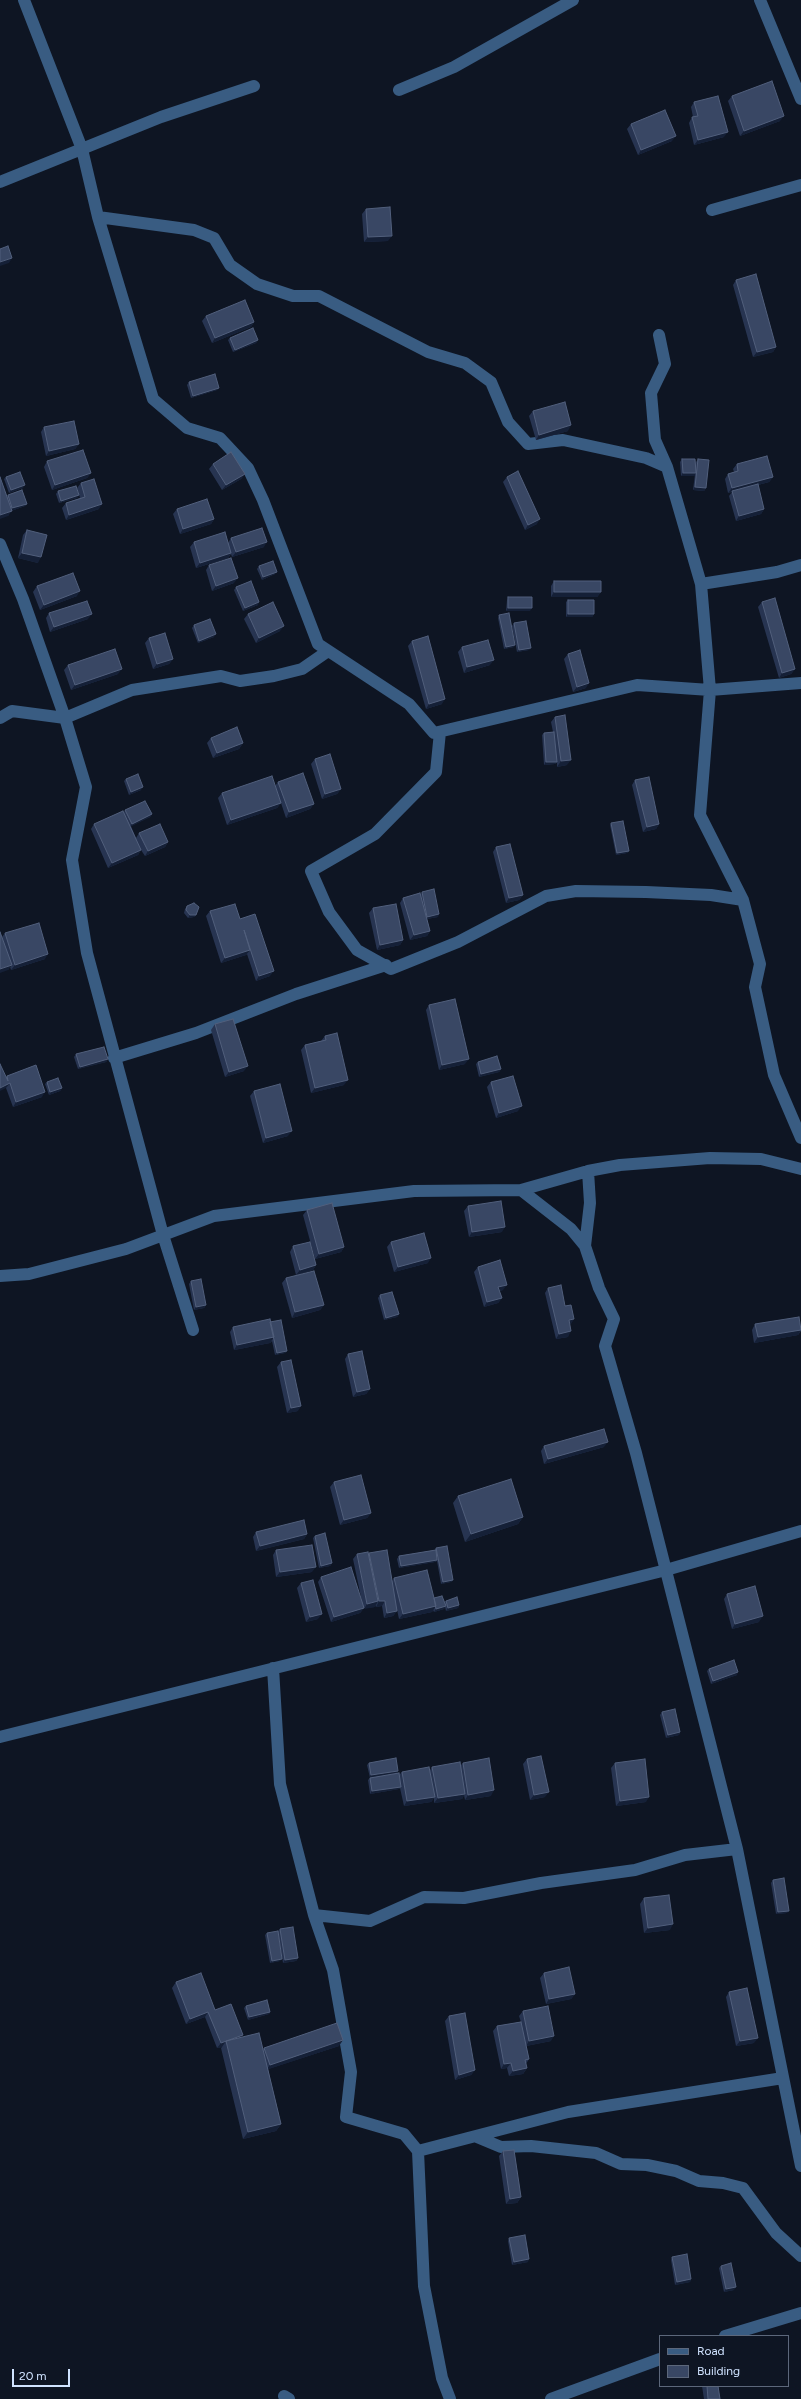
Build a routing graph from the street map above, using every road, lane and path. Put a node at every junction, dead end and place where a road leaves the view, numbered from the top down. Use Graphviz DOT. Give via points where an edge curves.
graph roads {
  1 [pos="24,0"];
  2 [pos="573,0"];
  3 [pos="760,0"];
  4 [pos="254,86"];
  5 [pos="400,90"];
  6 [pos="801,100"];
  7 [pos="82,149"];
  8 [pos="0,182"];
  9 [pos="801,185"];
  10 [pos="712,210"];
  11 [pos="98,217"];
  12 [pos="659,335"];
  13 [pos="667,467"];
  14 [pos="0,544"];
  15 [pos="801,565"];
  16 [pos="701,584"];
  17 [pos="328,651"];
  18 [pos="801,683"];
  19 [pos="710,690"];
  20 [pos="0,718"];
  21 [pos="65,718"];
  22 [pos="440,732"];
  23 [pos="743,900"];
  24 [pos="386,965"];
  25 [pos="114,1058"];
  26 [pos="801,1138"];
  27 [pos="801,1169"];
  28 [pos="588,1171"];
  29 [pos="521,1190"];
  30 [pos="163,1235"];
  31 [pos="585,1246"];
  32 [pos="0,1276"];
  33 [pos="193,1330"];
  34 [pos="801,1531"];
  35 [pos="666,1570"];
  36 [pos="274,1668"];
  37 [pos="0,1737"];
  38 [pos="737,1849"];
  39 [pos="314,1914"];
  40 [pos="783,2078"];
  41 [pos="477,2136"];
  42 [pos="418,2151"];
  43 [pos="801,2166"];
  44 [pos="801,2256"];
  45 [pos="801,2313"];
  46 [pos="728,2335"];
  47 [pos="659,2359"];
  48 [pos="450,2399"];
  49 [pos="551,2399"];
  1 -- 7 [label="street"];
  2 -- 5 [label="street" via="454,67"];
  3 -- 6 [label="street"];
  4 -- 7 [label="street" via="161,117"];
  7 -- 8 [label="street"];
  7 -- 11 [label="street"];
  9 -- 10 [label="street"];
  11 -- 13 [label="street" via="194,230 214,238 230,266 257,284 293,296 319,296 428,352 465,363 491,382 508,422 528,444 563,440 646,458"];
  11 -- 17 [label="street" via="153,399 187,428 220,438 248,468 263,500 318,644"];
  12 -- 13 [label="street" via="665,364 651,393 655,440"];
  13 -- 16 [label="street"];
  14 -- 21 [label="street" via="23,599"];
  15 -- 16 [label="street" via="776,572"];
  16 -- 19 [label="street"];
  17 -- 21 [label="street" via="302,669 240,681 221,676 132,690"];
  17 -- 22 [label="street" via="409,704 434,733"];
  18 -- 19 [label="street"];
  19 -- 22 [label="street" via="637,685"];
  19 -- 23 [label="street" via="700,814"];
  20 -- 21 [label="street" via="12,711"];
  21 -- 25 [label="street" via="86,787 72,860 87,953"];
  22 -- 24 [label="street" via="436,772 375,834 311,871 329,912 358,950"];
  23 -- 24 [label="street" via="711,895 630,892 576,891 546,896 458,942 391,969"];
  23 -- 26 [label="street" via="760,964 755,986 774,1075"];
  24 -- 25 [label="street"];
  25 -- 30 [label="street"];
  27 -- 28 [label="street" via="761,1159 710,1158 620,1165"];
  28 -- 29 [label="street"];
  28 -- 31 [label="street" via="590,1203"];
  29 -- 30 [label="street" via="414,1191 222,1215"];
  29 -- 31 [label="street" via="571,1229"];
  30 -- 32 [label="street" via="126,1249 29,1274"];
  30 -- 33 [label="street"];
  31 -- 35 [label="street" via="599,1288 614,1319 605,1346"];
  34 -- 35 [label="street"];
  35 -- 36 [label="street"];
  35 -- 38 [label="street"];
  36 -- 37 [label="street"];
  36 -- 39 [label="street" via="280,1784"];
  38 -- 39 [label="street" via="685,1855 635,1870 541,1883 464,1898 424,1897 370,1921"];
  38 -- 40 [label="street"];
  39 -- 42 [label="street" via="333,1970 351,2072 346,2117 404,2134"];
  40 -- 41 [label="street" via="568,2112"];
  40 -- 43 [label="street"];
  41 -- 42 [label="street"];
  41 -- 44 [label="street" via="501,2147 531,2146 596,2153 621,2164 647,2165 676,2171 699,2181 743,2188 776,2233"];
  42 -- 48 [label="street" via="424,2286 442,2378"];
  45 -- 46 [label="street"];
  47 -- 49 [label="street"];
}
